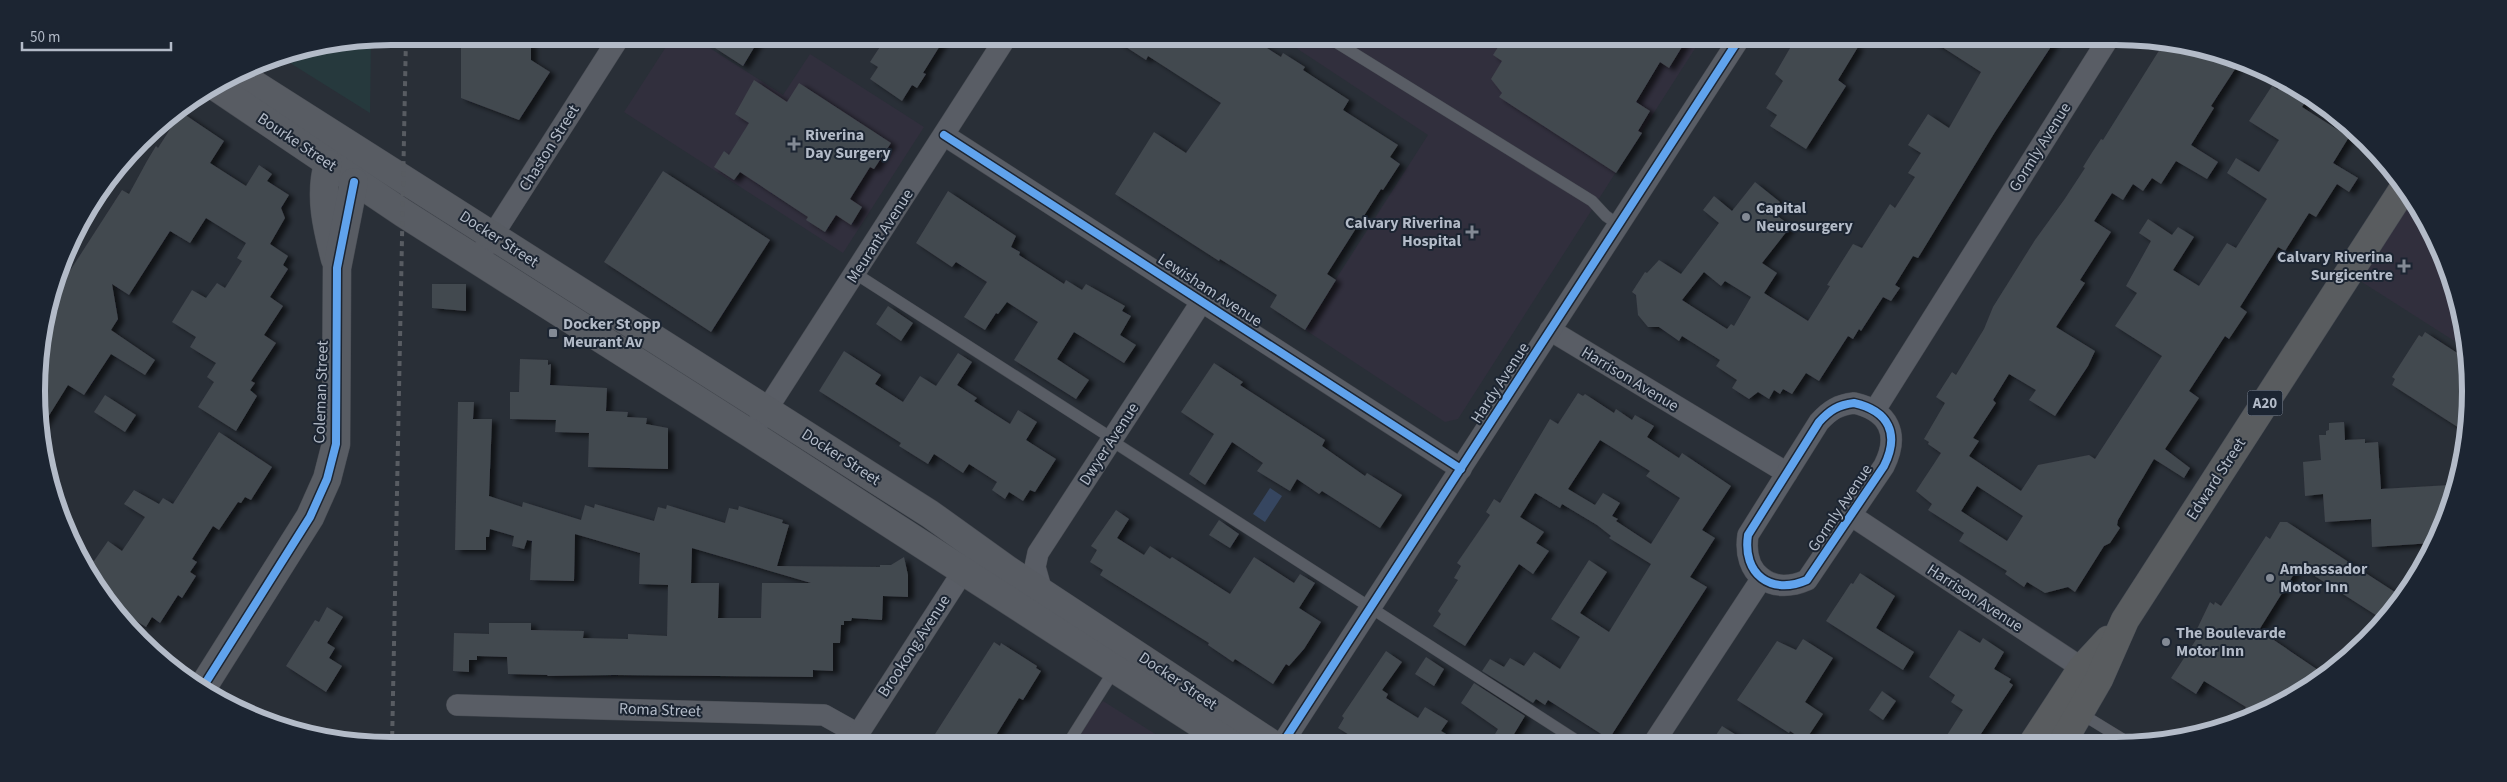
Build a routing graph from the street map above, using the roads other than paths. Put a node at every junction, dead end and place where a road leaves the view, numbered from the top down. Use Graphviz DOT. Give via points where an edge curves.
graph roads {
  1 [pos="614,45"];
  2 [pos="1001,45"];
  3 [pos="1341,45"];
  4 [pos="1735,45"];
  5 [pos="2104,45"];
  6 [pos="244,78"];
  7 [pos="219,90"];
  8 [pos="944,134"];
  9 [pos="328,164"];
  10 [pos="403,178"];
  11 [pos="354,182"];
  12 [pos="2400,193"];
  13 [pos="403,213"];
  14 [pos="1619,225"];
  15 [pos="493,235"];
  16 [pos="478,259"];
  17 [pos="337,268"];
  18 [pos="856,274"];
  19 [pos="1202,301"];
  20 [pos="1550,330"];
  21 [pos="766,410"];
  22 [pos="1875,410"];
  23 [pos="751,434"];
  24 [pos="1113,440"];
  25 [pos="1461,469"];
  26 [pos="1787,473"];
  27 [pos="1852,516"];
  28 [pos="978,548"];
  29 [pos="963,571"];
  30 [pos="1762,578"];
  31 [pos="1042,592"];
  32 [pos="1371,608"];
  33 [pos="1115,669"];
  34 [pos="2091,674"];
  35 [pos="205,683"];
  36 [pos="457,705"];
  37 [pos="2080,713"];
  38 [pos="852,737"];
  39 [pos="856,737"];
  40 [pos="1071,737"];
  41 [pos="1220,737"];
  42 [pos="1261,737"];
  43 [pos="1287,737"];
  44 [pos="1571,737"];
  45 [pos="1659,737"];
  46 [pos="2038,737"];
  47 [pos="2066,737"];
  48 [pos="2118,737"];
  1 -- 15 [label="street, Chaston Street"];
  2 -- 8 [label="street, Meurant Avenue"];
  3 -- 14 [label="lane" via="1592,201"];
  4 -- 14 [label="street, Hardy Avenue"];
  5 -- 22 [label="street, Gormly Avenue"];
  6 -- 10 [label="main road, Bourke Street"];
  7 -- 9 [label="main road, Bourke Street"];
  8 -- 18 [label="street, Meurant Avenue"];
  8 -- 19 [label="street, Lewisham Avenue"];
  9 -- 11 [label="main road, Bourke Street"];
  9 -- 17 [label="main road, Coleman Street" via="324,178 325,220"];
  10 -- 15 [label="main road, Docker Street"];
  11 -- 13 [label="main road, Bourke Street"];
  11 -- 17 [label="main road, Coleman Street"];
  12 -- 34 [label="highway, Edward Street / A20"];
  13 -- 16 [label="main road, Docker Street"];
  14 -- 20 [label="street, Hardy Avenue"];
  15 -- 16 [label="street, Chaston Street"];
  15 -- 21 [label="main road, Docker Street"];
  16 -- 23 [label="main road, Docker Street"];
  17 -- 35 [label="main road, Coleman Street" via="336,436 327,479 310,517"];
  18 -- 21 [label="street, Meurant Avenue"];
  18 -- 24 [label="lane"];
  19 -- 24 [label="street, Dwyer Avenue"];
  19 -- 25 [label="street, Lewisham Avenue"];
  20 -- 25 [label="street, Hardy Avenue"];
  20 -- 26 [label="street, Harrison Avenue"];
  21 -- 23 [label="street, Meurant Avenue"];
  21 -- 28 [label="main road, Docker Street"];
  22 -- 26 [label="street" via="1854,403 1829,411"];
  22 -- 27 [label="street, Gormly Avenue" via="1889,426 1891,453"];
  23 -- 29 [label="main road, Docker Street"];
  24 -- 31 [label="street, Dwyer Avenue" via="1038,553 1035,567"];
  24 -- 32 [label="lane"];
  25 -- 32 [label="street, Hardy Avenue"];
  26 -- 30 [label="street" via="1748,535 1749,562"];
  27 -- 30 [label="street, Gormly Avenue" via="1807,580 1781,586"];
  27 -- 34 [label="street, Harrison Avenue"];
  28 -- 29 [label="street, Brookong Avenue"];
  28 -- 31 [label="main road, Docker Street"];
  29 -- 33 [label="main road, Docker Street"];
  29 -- 39 [label="street, Brookong Avenue"];
  30 -- 45 [label="street"];
  31 -- 42 [label="main road, Docker Street"];
  32 -- 43 [label="street, Hardy Avenue"];
  32 -- 44 [label="lane"];
  33 -- 40 [label="lane"];
  33 -- 41 [label="main road, Docker Street"];
  34 -- 37 [label="highway, Edward Street / A20"];
  34 -- 46 [label="highway, Edward Street / A20"];
  36 -- 38 [label="street, Roma Street" via="824,715"];
  37 -- 47 [label="highway, Edward Street / A20"];
  37 -- 48 [label="lane"];
}
